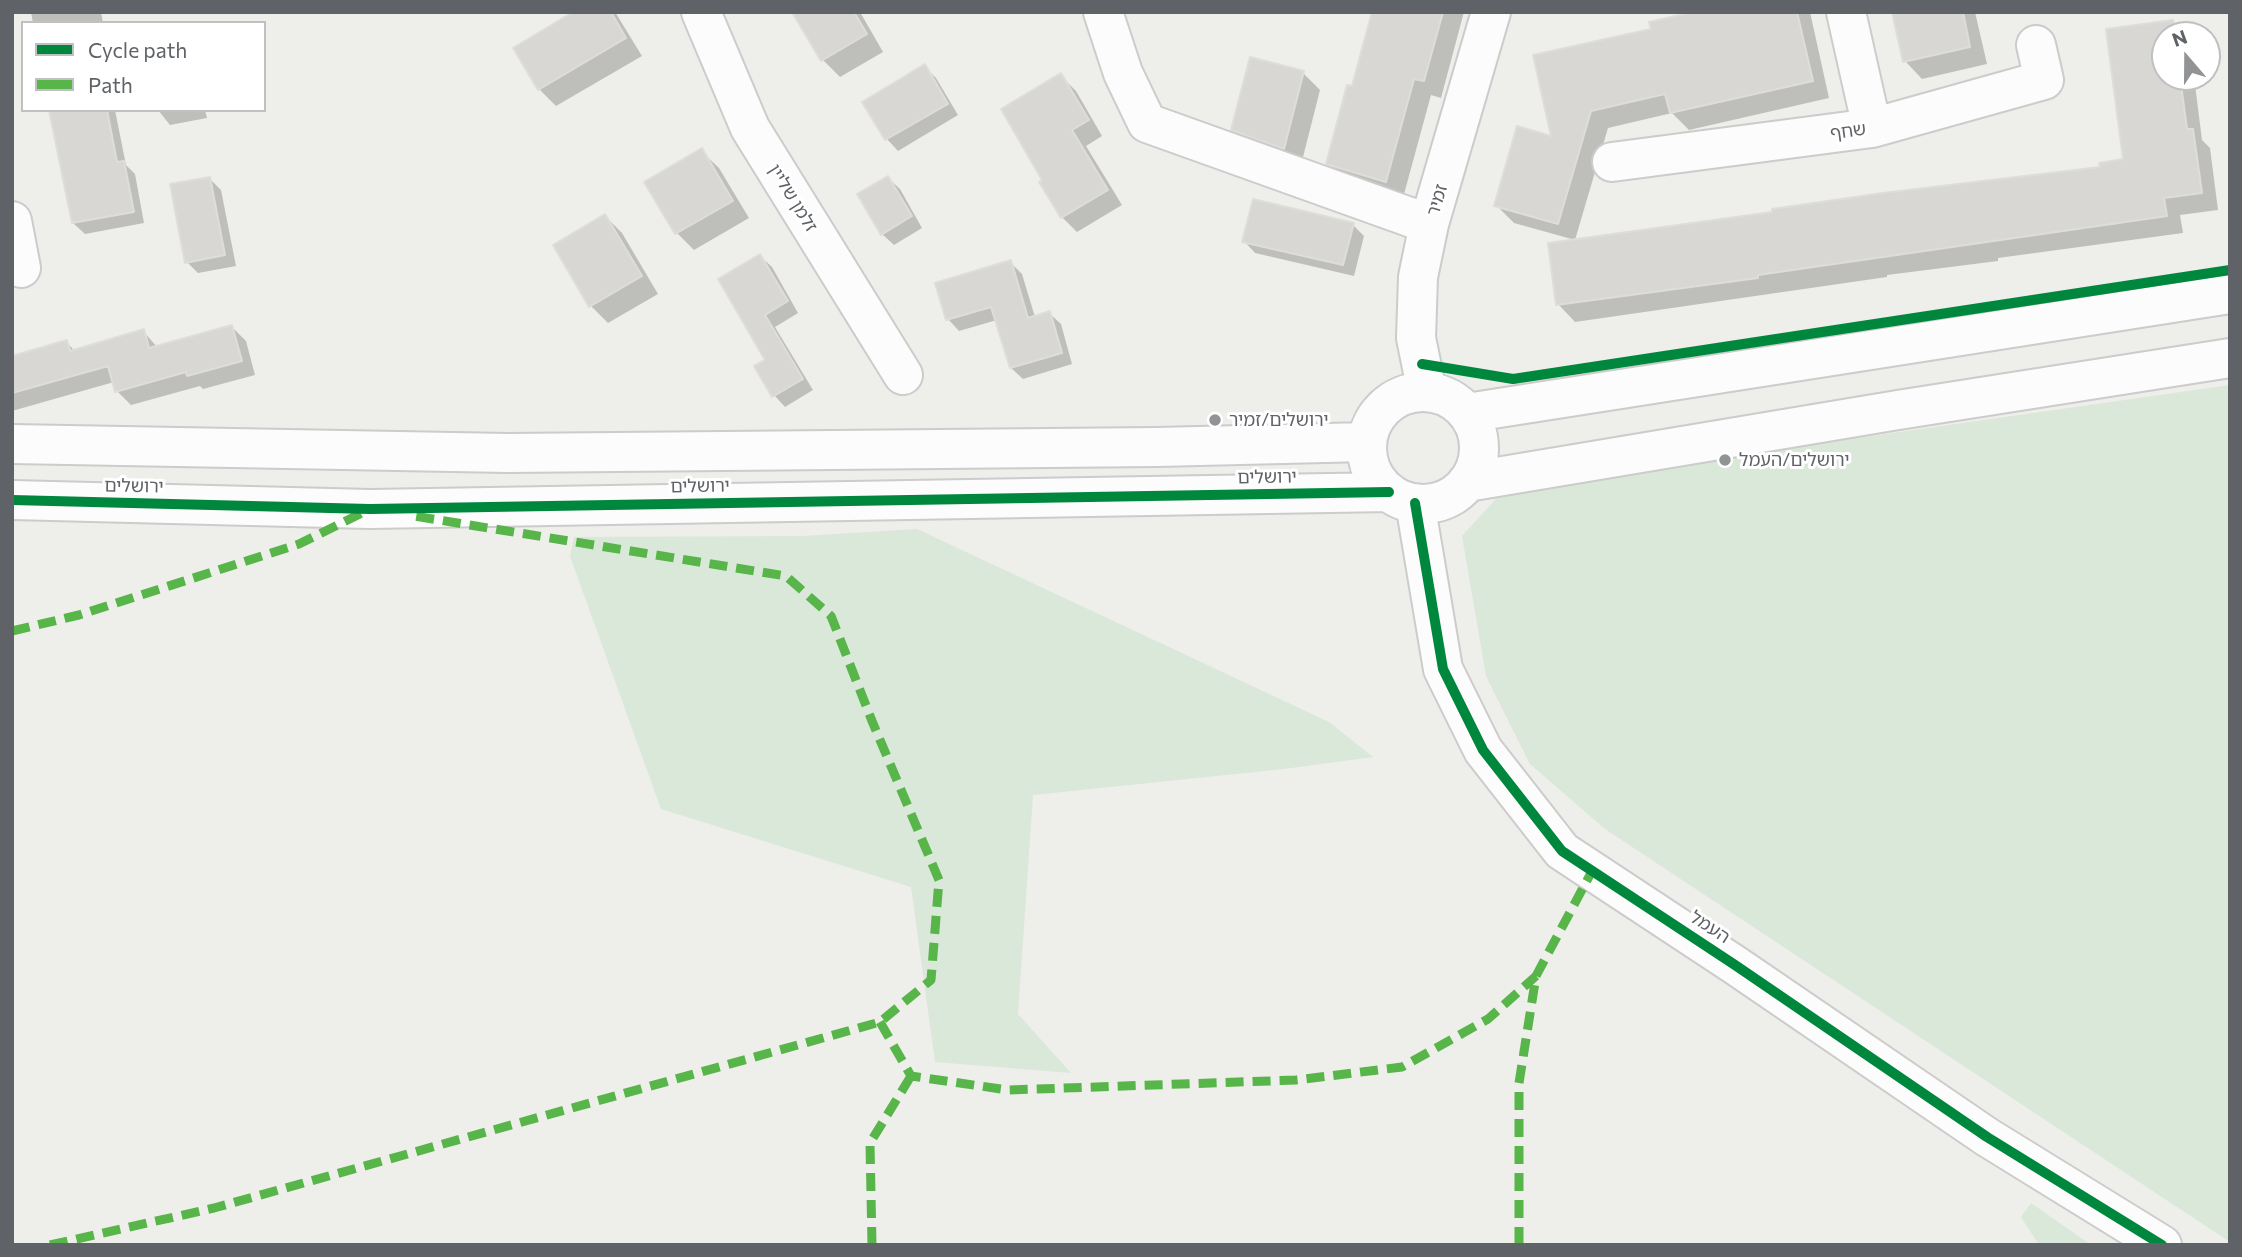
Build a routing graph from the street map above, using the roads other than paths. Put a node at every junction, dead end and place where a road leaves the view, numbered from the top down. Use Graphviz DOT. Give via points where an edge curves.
graph roads {
  1 [pos="701,12"];
  2 [pos="1103,12"];
  3 [pos="1491,12"];
  4 [pos="1846,12"];
  5 [pos="2036,45"];
  6 [pos="1872,128"];
  7 [pos="1612,162"];
  8 [pos="12,221"];
  9 [pos="1429,224"];
  10 [pos="21,268"];
  11 [pos="2230,294"];
  12 [pos="2230,358"];
  13 [pos="902,375"];
  14 [pos="1427,392"];
  15 [pos="1467,412"];
  16 [pos="1367,442"];
  17 [pos="12,444"];
  18 [pos="1467,482"];
  19 [pos="1402,498"];
  20 [pos="12,500"];
  21 [pos="2162,1245"];
  1 -- 13 [label="street, זלמן שליין" via="750,128"];
  2 -- 9 [label="street" via="1123,73 1147,124"];
  3 -- 9 [label="street, זמיר"];
  4 -- 6 [label="street"];
  5 -- 6 [label="street, שחף" via="2044,80"];
  6 -- 7 [label="street, שחף"];
  8 -- 10 [label="street"];
  9 -- 14 [label="street, זמיר" via="1419,277 1416,338"];
  11 -- 15 [label="street"];
  12 -- 18 [label="street"];
  14 -- 15 [label="street" via="1442,395"];
  14 -- 16 [label="street" via="1394,400 1371,425"];
  15 -- 18 [label="street" via="1479,447"];
  16 -- 17 [label="street, ירושלים" via="522,453"];
  16 -- 19 [label="street" via="1368,461 1376,478"];
  18 -- 19 [label="street" via="1435,503"];
  19 -- 20 [label="street, ירושלים" via="370,509"];
  19 -- 21 [label="street, העמל" via="1443,669 1483,750 1562,851 1987,1137"];
}
